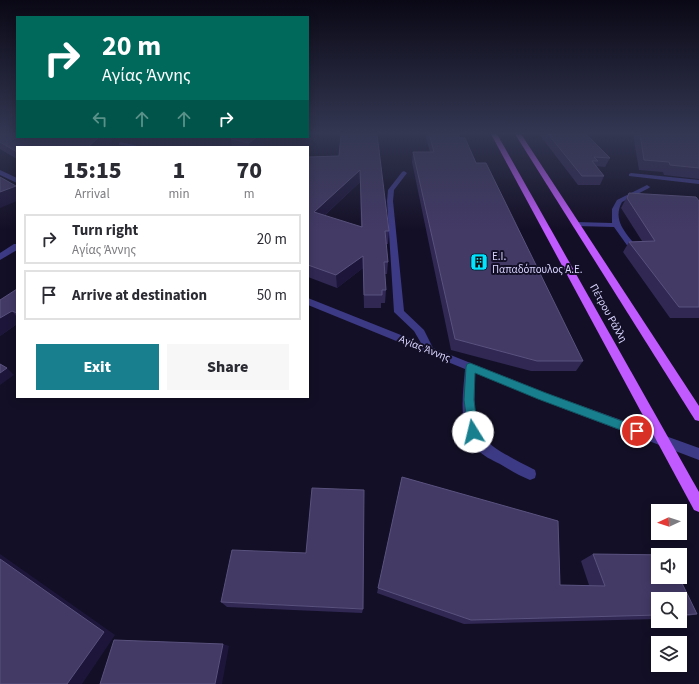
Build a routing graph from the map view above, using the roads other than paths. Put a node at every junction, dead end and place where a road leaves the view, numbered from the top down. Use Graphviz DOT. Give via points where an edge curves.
graph roads {
  1 [pos="512,166"];
  2 [pos="539,166"];
  3 [pos="0,172"];
  4 [pos="404,173"];
  5 [pos="631,174"];
  6 [pos="16,180"];
  7 [pos="699,182"];
  8 [pos="647,187"];
  9 [pos="576,224"];
  10 [pos="616,225"];
  11 [pos="632,246"];
  12 [pos="16,247"];
  13 [pos="0,257"];
  14 [pos="309,301"];
  15 [pos="429,350"];
  16 [pos="470,367"];
  17 [pos="699,416"];
  18 [pos="664,441"];
  19 [pos="699,454"];
  20 [pos="530,474"];
  21 [pos="699,505"];
  1 -- 18 [label="main road, Πέτρου Ράλλη"];
  2 -- 9 [label="main road, Πέτρου Ράλλη"];
  3 -- 6 [label="street"];
  4 -- 15 [label="street" via="391,190 390,201 399,312 417,327 424,336"];
  5 -- 7 [label="street"];
  8 -- 10 [label="street" via="619,201 614,208"];
  9 -- 10 [label="street"];
  9 -- 17 [label="main road, Πέτρου Ράλλη"];
  10 -- 11 [label="street"];
  12 -- 13 [label="street"];
  14 -- 15 [label="street, Αγίας Άννης"];
  15 -- 16 [label="street, Αγίας Άννης"];
  16 -- 18 [label="street, Αγίας Άννης"];
  16 -- 20 [label="street" via="469,400 473,432 482,446"];
  18 -- 19 [label="street, Αγίας Άννης"];
  18 -- 21 [label="main road, Πέτρου Ράλλη"];
}
